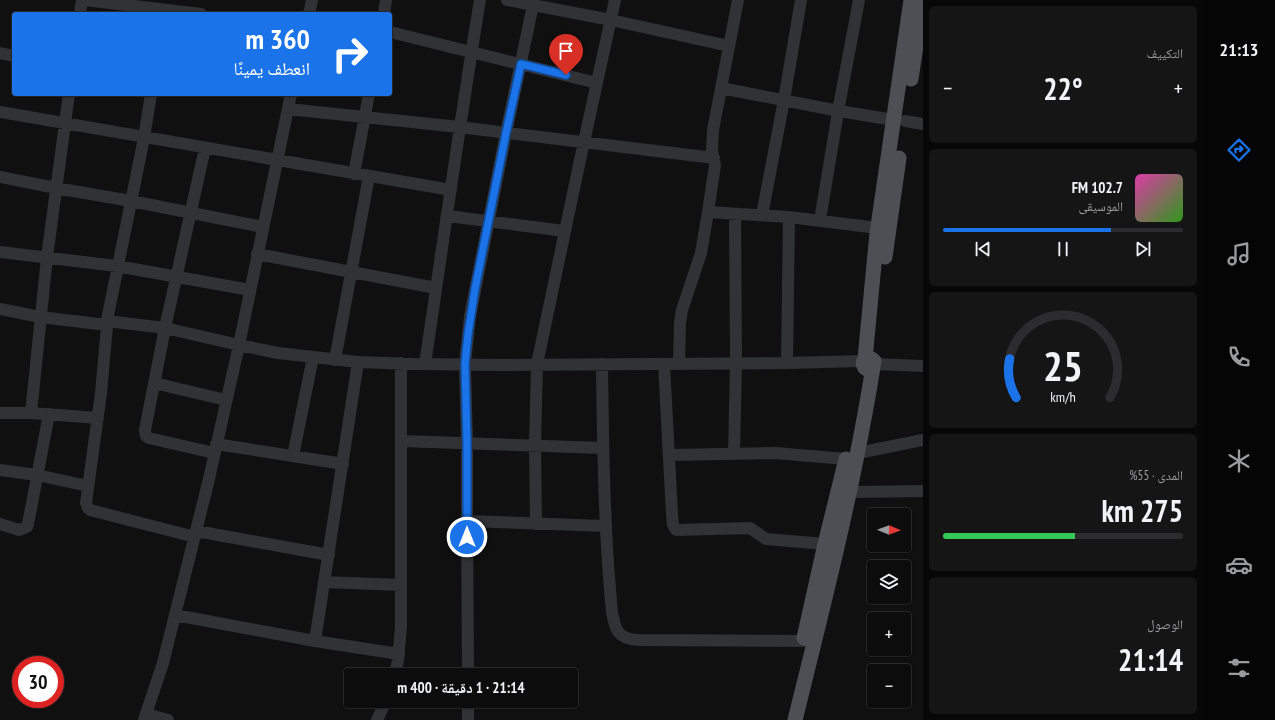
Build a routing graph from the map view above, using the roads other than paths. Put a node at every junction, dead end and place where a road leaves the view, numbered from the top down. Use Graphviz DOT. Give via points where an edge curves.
graph roads {
  1 [pos="83,0"];
  2 [pos="386,0"];
  3 [pos="480,0"];
  4 [pos="507,0"];
  5 [pos="615,0"];
  6 [pos="738,0"];
  7 [pos="801,0"];
  8 [pos="859,0"];
  9 [pos="911,0"];
  10 [pos="922,0"];
  11 [pos="534,2"];
  12 [pos="162,8"];
  13 [pos="80,12"];
  14 [pos="188,12"];
  15 [pos="384,12"];
  16 [pos="610,20"];
  17 [pos="921,28"];
  18 [pos="392,32"];
  19 [pos="729,46"];
  20 [pos="471,52"];
  21 [pos="0,54"];
  22 [pos="12,56"];
  23 [pos="521,64"];
  24 [pos="597,82"];
  25 [pos="721,88"];
  26 [pos="69,96"];
  27 [pos="151,96"];
  28 [pos="291,96"];
  29 [pos="369,96"];
  30 [pos="784,100"];
  31 [pos="288,109"];
  32 [pos="839,111"];
  33 [pos="0,112"];
  34 [pos="364,118"];
  35 [pos="900,120"];
  36 [pos="65,124"];
  37 [pos="923,124"];
  38 [pos="459,127"];
  39 [pos="506,133"];
  40 [pos="144,138"];
  41 [pos="584,142"];
  42 [pos="206,148"];
  43 [pos="714,158"];
  44 [pos="277,161"];
  45 [pos="354,174"];
  46 [pos="369,176"];
  47 [pos="0,177"];
  48 [pos="56,188"];
  49 [pos="451,190"];
  50 [pos="131,201"];
  51 [pos="708,212"];
  52 [pos="191,213"];
  53 [pos="735,214"];
  54 [pos="762,215"];
  55 [pos="448,216"];
  56 [pos="789,217"];
  57 [pos="820,220"];
  58 [pos="488,221"];
  59 [pos="263,227"];
  60 [pos="878,228"];
  61 [pos="565,231"];
  62 [pos="0,252"];
  63 [pos="257,254"];
  64 [pos="47,257"];
  65 [pos="117,266"];
  66 [pos="351,272"];
  67 [pos="176,277"];
  68 [pos="436,288"];
  69 [pos="250,290"];
  70 [pos="0,309"];
  71 [pos="40,317"];
  72 [pos="107,323"];
  73 [pos="165,328"];
  74 [pos="239,345"];
  75 [pos="313,357"];
  76 [pos="334,360"];
  77 [pos="358,362"];
  78 [pos="736,363"];
  79 [pos="788,363"];
  80 [pos="869,363"];
  81 [pos="401,364"];
  82 [pos="425,364"];
  83 [pos="465,364"];
  84 [pos="537,364"];
  85 [pos="602,364"];
  86 [pos="664,364"];
  87 [pos="680,364"];
  88 [pos="923,366"];
  89 [pos="154,383"];
  90 [pos="226,400"];
  91 [pos="0,413"];
  92 [pos="31,413"];
  93 [pos="49,414"];
  94 [pos="98,418"];
  95 [pos="923,440"];
  96 [pos="401,441"];
  97 [pos="467,444"];
  98 [pos="535,446"];
  99 [pos="215,448"];
  100 [pos="603,448"];
  101 [pos="734,454"];
  102 [pos="670,455"];
  103 [pos="293,456"];
  104 [pos="852,456"];
  105 [pos="343,464"];
  106 [pos="0,470"];
  107 [pos="37,475"];
  108 [pos="88,486"];
  109 [pos="923,491"];
  110 [pos="849,492"];
  111 [pos="467,522"];
  112 [pos="0,524"];
  113 [pos="536,524"];
  114 [pos="605,526"];
  115 [pos="195,534"];
  116 [pos="825,544"];
  117 [pos="329,555"];
  118 [pos="324,582"];
  119 [pos="401,585"];
  120 [pos="175,615"];
  121 [pos="315,641"];
  122 [pos="804,641"];
  123 [pos="399,654"];
  124 [pos="396,668"];
  125 [pos="468,668"];
  126 [pos="383,708"];
  127 [pos="468,708"];
  128 [pos="145,717"];
  129 [pos="168,720"];
  130 [pos="377,720"];
  131 [pos="468,720"];
  132 [pos="784,720"];
  133 [pos="795,720"];
  1 -- 12 [label="street"];
  1 -- 13 [label="street"];
  2 -- 15 [label="street"];
  3 -- 20 [label="street"];
  4 -- 11 [label="street"];
  5 -- 16 [label="street"];
  6 -- 19 [label="street"];
  7 -- 30 [label="street"];
  8 -- 32 [label="street"];
  9 -- 35 [label="main road"];
  10 -- 17 [label="main road"];
  11 -- 16 [label="street"];
  11 -- 23 [label="street"];
  12 -- 14 [label="street"];
  16 -- 19 [label="street"];
  16 -- 24 [label="street"];
  17 -- 35 [label="main road"];
  18 -- 20 [label="street"];
  19 -- 25 [label="street"];
  20 -- 23 [label="street"];
  20 -- 38 [label="street"];
  21 -- 22 [label="street"];
  23 -- 24 [label="street"];
  23 -- 39 [label="street"];
  24 -- 41 [label="street"];
  25 -- 30 [label="street"];
  25 -- 43 [label="street" via="714,130"];
  26 -- 36 [label="street"];
  27 -- 40 [label="street"];
  28 -- 31 [label="street"];
  29 -- 34 [label="street"];
  30 -- 32 [label="street"];
  30 -- 54 [label="street"];
  31 -- 34 [label="street"];
  31 -- 44 [label="street"];
  32 -- 35 [label="street"];
  32 -- 57 [label="street"];
  33 -- 36 [label="street"];
  34 -- 38 [label="street"];
  34 -- 45 [label="street"];
  35 -- 37 [label="street"];
  35 -- 60 [label="main road"];
  35 -- 80 [label="main road" via="887,238"];
  36 -- 40 [label="street"];
  36 -- 48 [label="street"];
  38 -- 39 [label="street"];
  38 -- 49 [label="street"];
  39 -- 41 [label="street"];
  39 -- 58 [label="street"];
  40 -- 42 [label="street"];
  40 -- 50 [label="street"];
  41 -- 43 [label="street"];
  41 -- 61 [label="street"];
  42 -- 44 [label="street"];
  42 -- 52 [label="street"];
  43 -- 51 [label="street"];
  44 -- 45 [label="street"];
  44 -- 59 [label="street"];
  45 -- 46 [label="street"];
  46 -- 49 [label="street"];
  46 -- 66 [label="street"];
  47 -- 48 [label="street"];
  48 -- 50 [label="street"];
  48 -- 64 [label="street"];
  49 -- 55 [label="street"];
  50 -- 52 [label="street"];
  50 -- 65 [label="street"];
  51 -- 53 [label="street"];
  51 -- 87 [label="street" via="700,253 682,310"];
  52 -- 59 [label="street"];
  52 -- 67 [label="street"];
  53 -- 54 [label="street"];
  53 -- 78 [label="street"];
  54 -- 56 [label="street"];
  55 -- 58 [label="street"];
  55 -- 68 [label="street"];
  56 -- 57 [label="street"];
  56 -- 79 [label="street"];
  57 -- 60 [label="street"];
  58 -- 61 [label="street"];
  58 -- 83 [label="street"];
  59 -- 63 [label="street"];
  60 -- 80 [label="main road"];
  61 -- 84 [label="street"];
  62 -- 64 [label="street"];
  63 -- 66 [label="street"];
  63 -- 69 [label="street"];
  64 -- 65 [label="street"];
  64 -- 71 [label="street"];
  65 -- 67 [label="street"];
  65 -- 72 [label="street"];
  66 -- 68 [label="street"];
  66 -- 76 [label="street"];
  67 -- 69 [label="street"];
  67 -- 73 [label="street"];
  68 -- 82 [label="street"];
  69 -- 74 [label="street"];
  70 -- 71 [label="street"];
  71 -- 72 [label="street"];
  71 -- 92 [label="street"];
  72 -- 73 [label="street"];
  72 -- 94 [label="street"];
  73 -- 74 [label="street"];
  73 -- 89 [label="street"];
  74 -- 75 [label="street"];
  74 -- 90 [label="street"];
  75 -- 76 [label="street"];
  75 -- 103 [label="street"];
  76 -- 77 [label="street"];
  77 -- 81 [label="street"];
  77 -- 105 [label="street"];
  78 -- 79 [label="street"];
  78 -- 87 [label="street"];
  78 -- 101 [label="street"];
  79 -- 80 [label="street"];
  80 -- 88 [label="street"];
  80 -- 104 [label="main road"];
  81 -- 82 [label="street"];
  81 -- 96 [label="street"];
  82 -- 83 [label="street"];
  83 -- 84 [label="street"];
  83 -- 97 [label="street"];
  84 -- 85 [label="street"];
  84 -- 98 [label="street"];
  85 -- 86 [label="street"];
  85 -- 100 [label="street"];
  86 -- 87 [label="street"];
  86 -- 102 [label="street"];
  89 -- 90 [label="street"];
  89 -- 99 [label="street" via="145,426 146,436 159,441"];
  90 -- 99 [label="street"];
  91 -- 92 [label="street"];
  92 -- 93 [label="street"];
  93 -- 94 [label="street"];
  93 -- 107 [label="street"];
  94 -- 108 [label="street"];
  95 -- 104 [label="street"];
  96 -- 97 [label="street"];
  96 -- 119 [label="street"];
  97 -- 98 [label="street"];
  97 -- 111 [label="street"];
  98 -- 100 [label="street"];
  98 -- 113 [label="street"];
  99 -- 103 [label="street"];
  99 -- 115 [label="street"];
  100 -- 114 [label="street"];
  101 -- 102 [label="street"];
  101 -- 104 [label="street"];
  102 -- 116 [label="street" via="672,514 676,530 750,528 765,538"];
  103 -- 105 [label="street"];
  104 -- 110 [label="main road"];
  104 -- 116 [label="main road"];
  105 -- 117 [label="street"];
  106 -- 107 [label="street"];
  107 -- 108 [label="street"];
  107 -- 112 [label="street" via="27,527 19,530"];
  108 -- 115 [label="street" via="86,503 90,510"];
  109 -- 110 [label="street"];
  110 -- 133 [label="main road"];
  111 -- 113 [label="street"];
  111 -- 125 [label="street"];
  113 -- 114 [label="street"];
  114 -- 122 [label="street" via="614,623 616,631 624,637 638,640"];
  115 -- 117 [label="street"];
  115 -- 120 [label="street"];
  116 -- 122 [label="main road"];
  117 -- 118 [label="street"];
  118 -- 119 [label="street"];
  118 -- 121 [label="street"];
  119 -- 123 [label="street"];
  120 -- 121 [label="street"];
  120 -- 128 [label="street" via="163,663"];
  121 -- 123 [label="street"];
  122 -- 132 [label="main road"];
  123 -- 124 [label="street"];
  126 -- 130 [label="street"];
  127 -- 131 [label="street"];
  128 -- 129 [label="street"];
}
